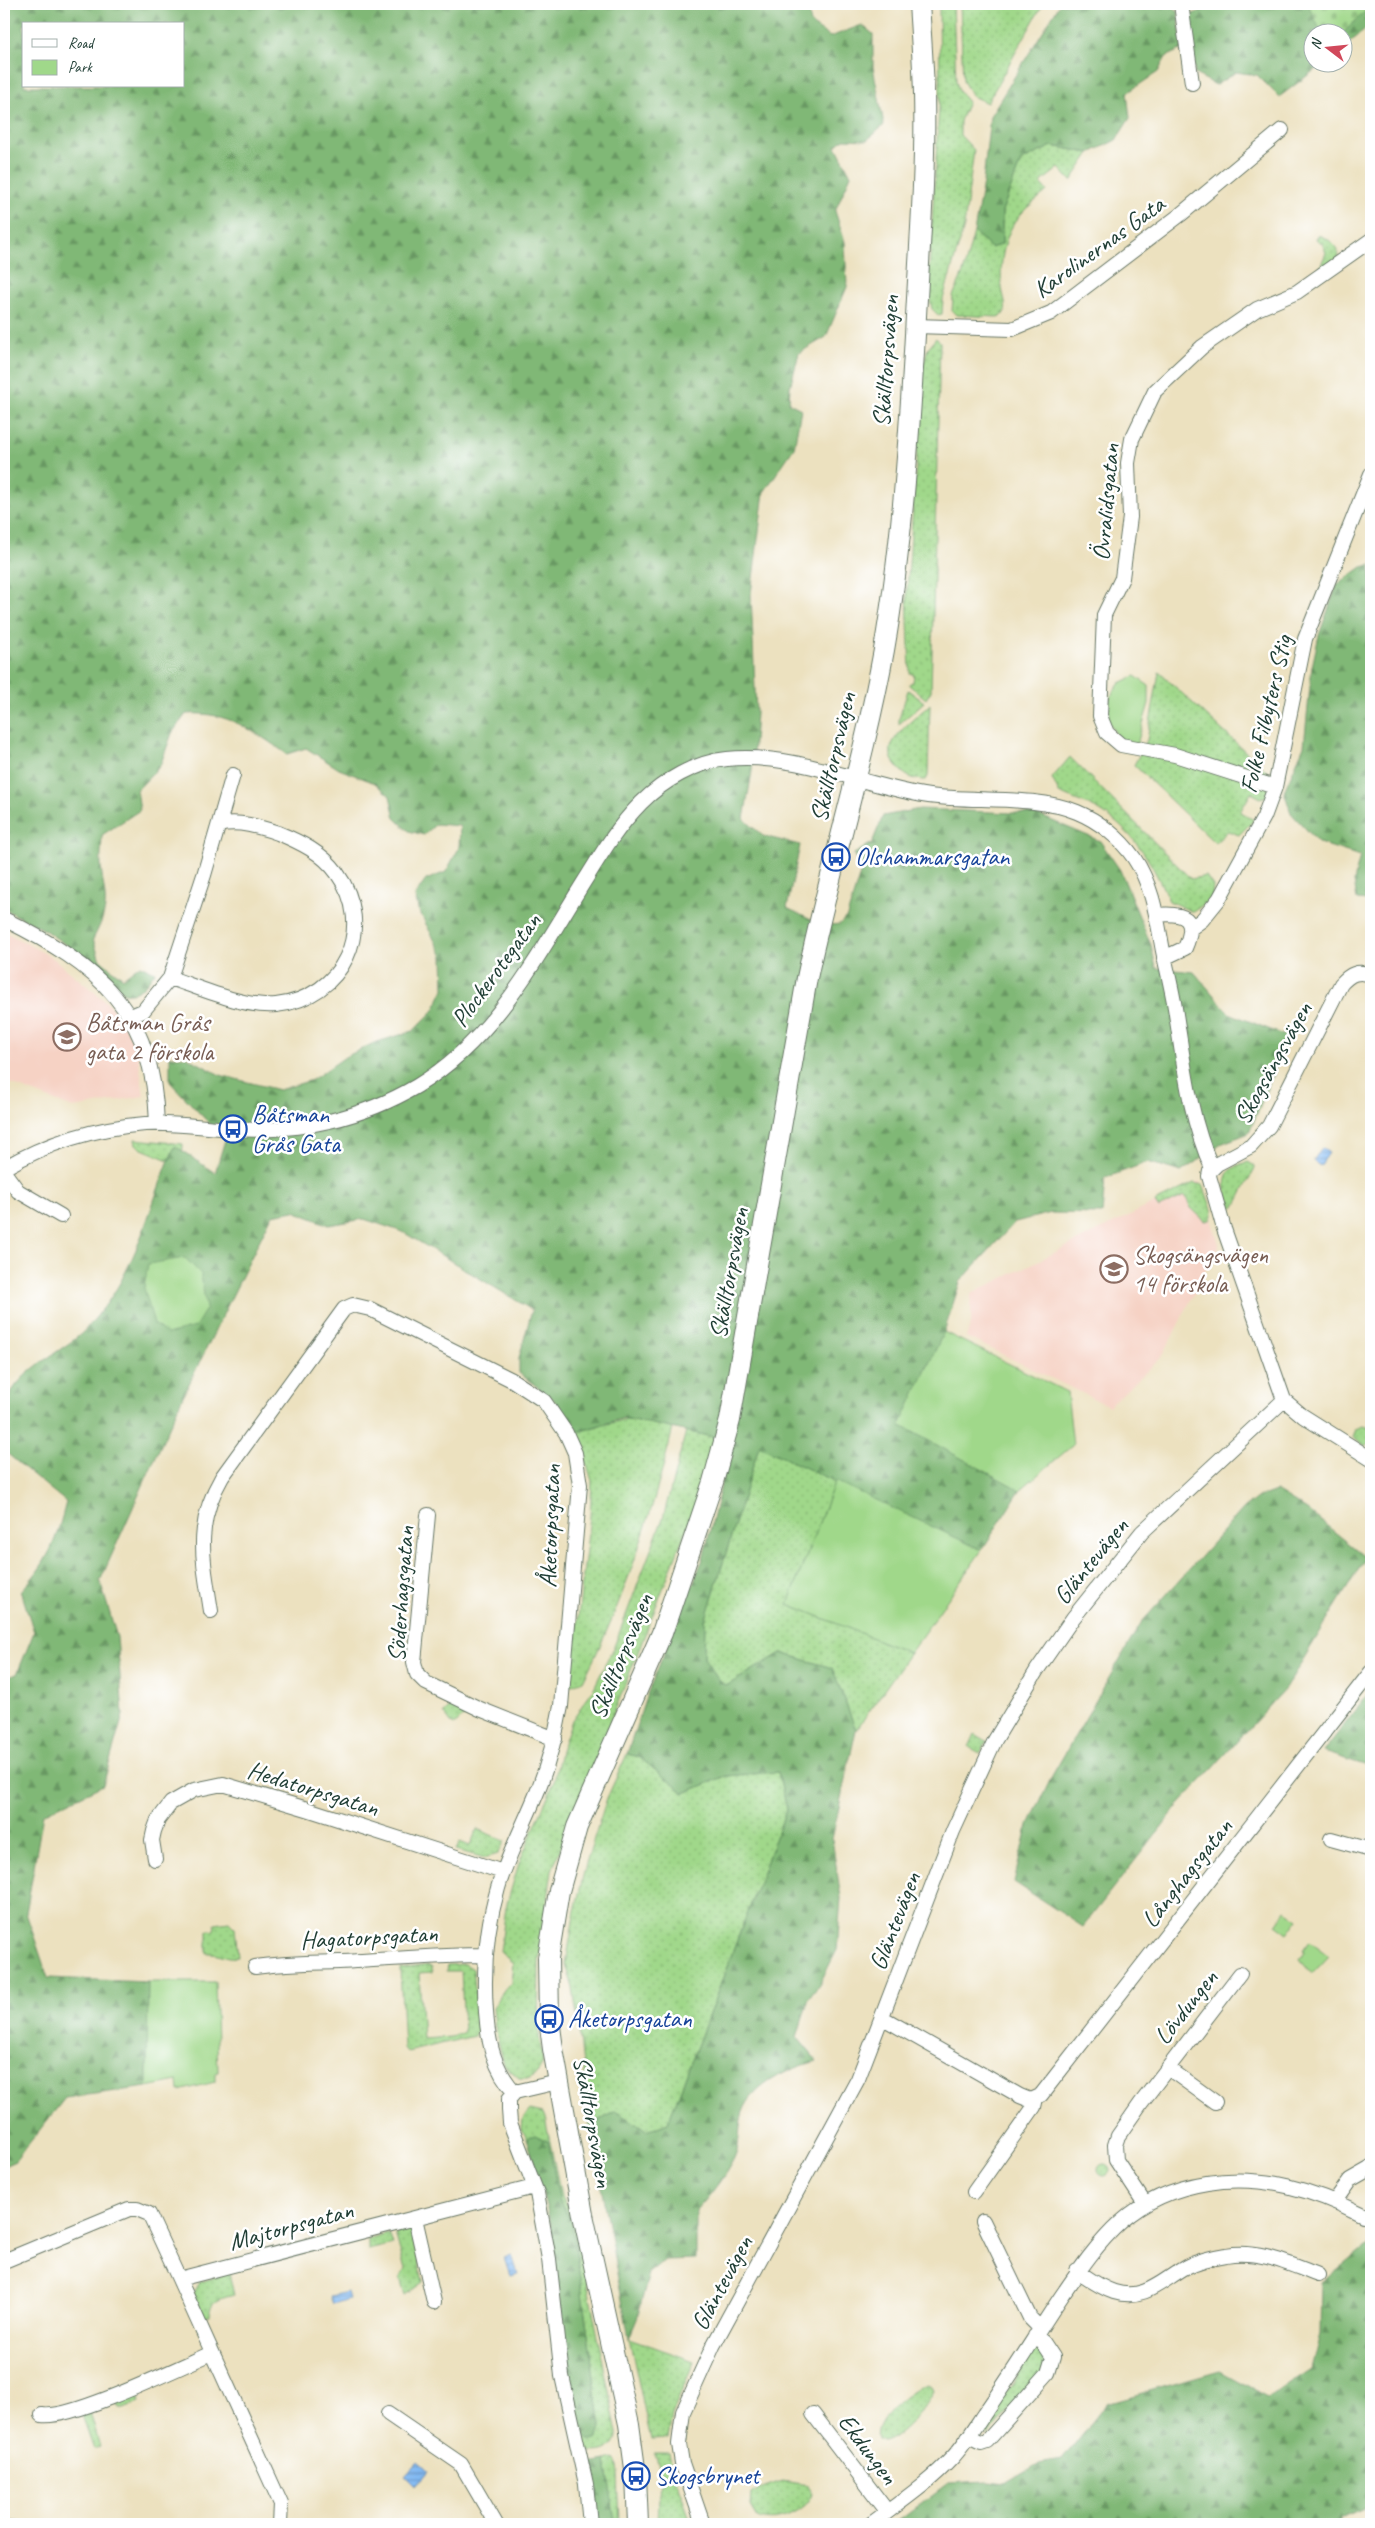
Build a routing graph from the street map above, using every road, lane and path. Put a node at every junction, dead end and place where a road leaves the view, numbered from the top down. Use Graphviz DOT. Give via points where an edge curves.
graph roads {
  1 [pos="919,4"];
  2 [pos="1181,4"];
  3 [pos="1192,83"];
  4 [pos="1282,130"];
  5 [pos="1371,240"];
  6 [pos="915,326"];
  7 [pos="1371,474"];
  8 [pos="1351,485"];
  9 [pos="1361,496"];
  10 [pos="233,775"];
  11 [pos="857,780"];
  12 [pos="1275,787"];
  13 [pos="219,825"];
  14 [pos="1156,915"];
  15 [pos="4,919"];
  16 [pos="1191,928"];
  17 [pos="1164,958"];
  18 [pos="1371,975"];
  19 [pos="170,978"];
  20 [pos="131,1016"];
  21 [pos="156,1124"];
  22 [pos="4,1168"];
  23 [pos="1212,1168"];
  24 [pos="4,1172"];
  25 [pos="61,1216"];
  26 [pos="1284,1400"];
  27 [pos="1371,1459"];
  28 [pos="428,1514"];
  29 [pos="211,1611"];
  30 [pos="1371,1672"];
  31 [pos="555,1739"];
  32 [pos="1331,1839"];
  33 [pos="1371,1850"];
  34 [pos="155,1859"];
  35 [pos="503,1872"];
  36 [pos="485,1955"];
  37 [pos="255,1967"];
  38 [pos="1240,1974"];
  39 [pos="883,2018"];
  40 [pos="1168,2068"];
  41 [pos="558,2082"];
  42 [pos="515,2092"];
  43 [pos="1036,2098"];
  44 [pos="1215,2102"];
  45 [pos="1371,2168"];
  46 [pos="534,2187"];
  47 [pos="974,2192"];
  48 [pos="1335,2201"];
  49 [pos="1145,2204"];
  50 [pos="1363,2215"];
  51 [pos="415,2218"];
  52 [pos="984,2221"];
  53 [pos="4,2261"];
  54 [pos="1077,2271"];
  55 [pos="1318,2275"];
  56 [pos="178,2279"];
  57 [pos="434,2302"];
  58 [pos="1037,2332"];
  59 [pos="212,2353"];
  60 [pos="388,2414"];
  61 [pos="813,2414"];
  62 [pos="42,2415"];
  63 [pos="968,2437"];
  64 [pos="887,2511"];
  65 [pos="280,2524"];
  66 [pos="496,2524"];
  67 [pos="590,2524"];
  68 [pos="638,2524"];
  69 [pos="703,2524"];
  70 [pos="871,2524"];
  1 -- 6 [label="street, Skälltorpsvägen" via="924,93 923,174"];
  2 -- 3 [label="street"];
  4 -- 6 [label="street, Karolinernas Gata" via="1180,215 1051,313 1012,329"];
  5 -- 12 [label="street, Övralidsgatan" via="1304,288 1257,309 1202,347 1155,391 1132,439 1128,463 1130,517 1122,578 1104,615 1100,716 1107,733 1121,745 1175,755"];
  6 -- 11 [label="street, Skälltorpsvägen" via="905,477 895,566 884,648"];
  7 -- 9 [label="street, Folke Filbyters Stig"];
  8 -- 9 [label="street"];
  9 -- 12 [label="street, Folke Filbyters Stig" via="1306,639"];
  10 -- 13 [label="street"];
  11 -- 14 [label="street" via="931,796 1043,804 1076,812 1119,839 1134,857 1148,882"];
  11 -- 21 [label="street, Plockerotegatan" via="756,759 722,760 682,773 657,789 631,813 496,1017 463,1052 426,1080 365,1110 293,1128 252,1130"];
  11 -- 41 [label="street, Skälltorpsvägen" via="807,978 727,1428 713,1482 662,1633 577,1827 559,1891 550,1940 548,1980 548,2019"];
  12 -- 16 [label="street, Folke Filbyters Stig" via="1264,817 1219,899"];
  13 -- 19 [label="street"];
  13 -- 19 [label="street" via="229,823 264,828 306,846 324,858 337,872 352,903 351,948 344,965 322,989 296,1001 275,1005 234,998"];
  14 -- 16 [label="street" via="1181,915 1189,921"];
  14 -- 17 [label="street"];
  15 -- 20 [label="street" via="58,948 94,977"];
  16 -- 17 [label="street" via="1185,948"];
  17 -- 23 [label="street" via="1188,1092"];
  18 -- 23 [label="street, Skogsängsvägen" via="1363,972 1352,974 1341,984 1270,1126 1251,1146"];
  19 -- 20 [label="street" via="143,1011"];
  20 -- 21 [label="street" via="148,1056"];
  21 -- 22 [label="street, Plockerotegatan" via="78,1136 26,1155"];
  23 -- 26 [label="street" via="1209,1176 1224,1229"];
  24 -- 25 [label="street" via="18,1191"];
  26 -- 27 [label="street" via="1303,1416"];
  26 -- 39 [label="street, Gläntevägen" via="1142,1532 1073,1618 1037,1670 996,1739 953,1832"];
  28 -- 31 [label="street, Söderhagsgatan" via="414,1662 417,1674 426,1683 480,1709"];
  29 -- 31 [label="street, Åketorpsgatan" via="203,1554 204,1517 212,1494 339,1314 353,1305 370,1308 533,1392 556,1416 575,1452 580,1485 561,1706"];
  30 -- 43 [label="street, Långhagsgatan" via="1063,2070"];
  31 -- 35 [label="street, Åketorpsgatan"];
  32 -- 33 [label="street"];
  34 -- 35 [label="street, Hedatorpsgatan" via="154,1831 171,1802 194,1790 223,1784"];
  35 -- 36 [label="street, Åketorpsgatan"];
  36 -- 37 [label="street, Hagatorpsgatan" via="279,1963"];
  36 -- 42 [label="street, Åketorpsgatan" via="488,2038 498,2070"];
  38 -- 40 [label="street, Lövdungen"];
  39 -- 43 [label="street" via="1020,2096 1030,2100"];
  39 -- 69 [label="street, Gläntevägen" via="858,2079 713,2346 683,2412 679,2444 682,2462"];
  40 -- 44 [label="street, Lövdungen"];
  40 -- 49 [label="street, Lövdungen" via="1126,2123 1116,2145 1116,2160"];
  41 -- 42 [label="street"];
  41 -- 68 [label="street, Skälltorpsvägen" via="583,2215 629,2424"];
  42 -- 46 [label="street" via="509,2099 510,2123"];
  43 -- 47 [label="street, Långhagsgatan" via="1034,2107"];
  45 -- 48 [label="street" via="1350,2180"];
  46 -- 51 [label="street, Majtorpsgatan"];
  46 -- 67 [label="street" via="549,2259 562,2376 586,2484"];
  48 -- 49 [label="street" via="1288,2186 1240,2179 1185,2187"];
  48 -- 50 [label="street"];
  49 -- 54 [label="street" via="1110,2230"];
  51 -- 56 [label="street, Majtorpsgatan"];
  51 -- 57 [label="street"];
  52 -- 58 [label="street"];
  53 -- 56 [label="street" via="114,2214 137,2208 150,2214"];
  54 -- 55 [label="street" via="1107,2289 1132,2295 1156,2288 1191,2265 1233,2254 1266,2257"];
  54 -- 58 [label="street"];
  56 -- 59 [label="street"];
  58 -- 63 [label="street"];
  58 -- 63 [label="street" via="1053,2357 1048,2373 987,2441 981,2443"];
  59 -- 62 [label="street" via="61,2415"];
  59 -- 65 [label="street" via="281,2504"];
  60 -- 66 [label="street" via="461,2464"];
  61 -- 64 [label="street, Ekdungen"];
  63 -- 64 [label="street" via="954,2457 932,2478"];
  64 -- 70 [label="street"];
}
